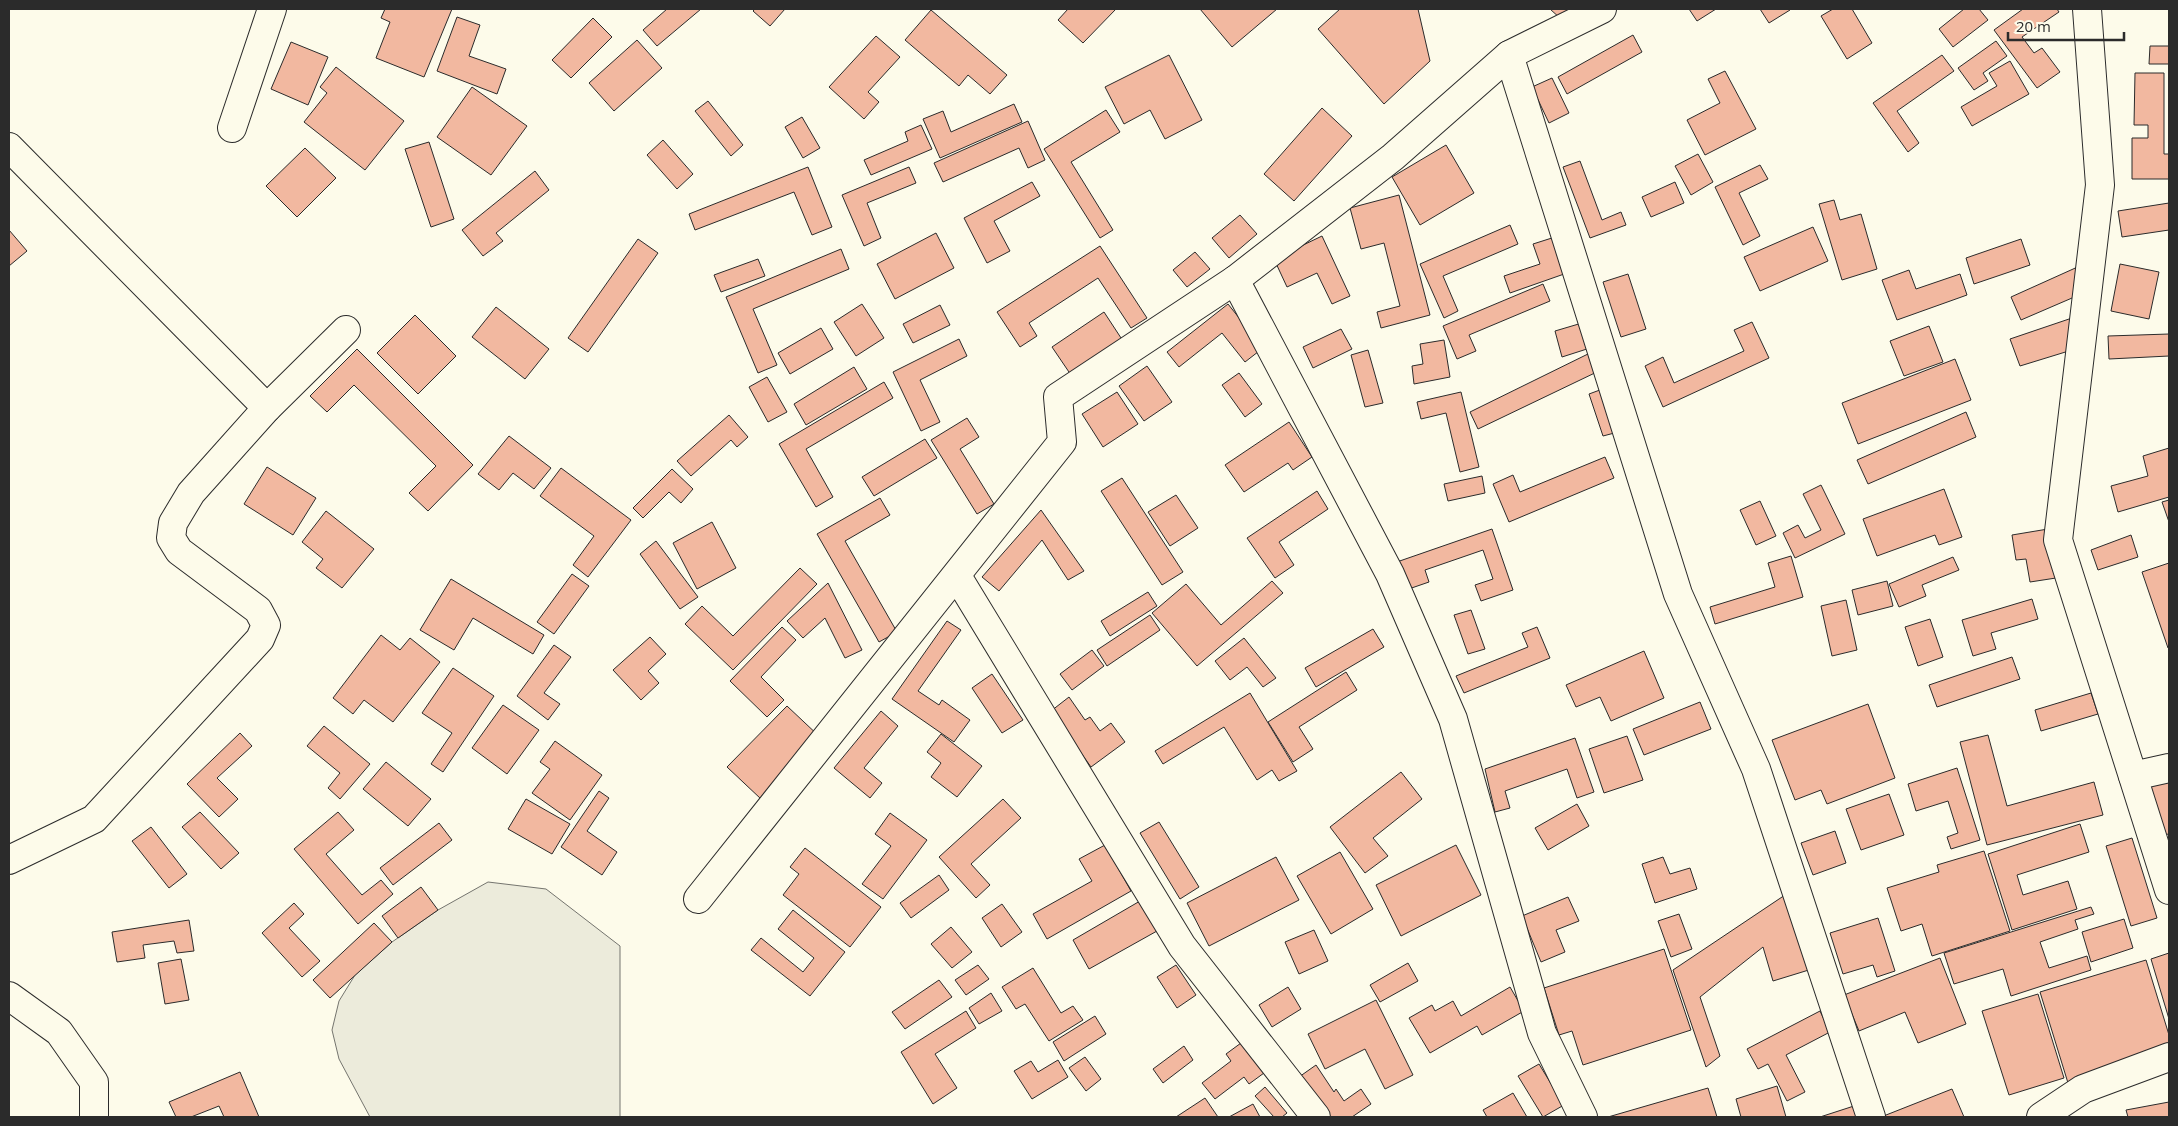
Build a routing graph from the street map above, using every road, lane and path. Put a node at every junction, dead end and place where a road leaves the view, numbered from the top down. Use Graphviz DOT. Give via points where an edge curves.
graph roads {
  1 [pos="272,9"];
  2 [pos="1602,9"];
  3 [pos="2087,9"];
  4 [pos="1509,55"];
  5 [pos="232,128"];
  6 [pos="9,147"];
  7 [pos="1235,280"];
  8 [pos="346,330"];
  9 [pos="267,408"];
  10 [pos="956,576"];
  11 [pos="2169,768"];
  12 [pos="2133,776"];
  13 [pos="9,860"];
  14 [pos="2169,890"];
  15 [pos="698,899"];
  16 [pos="9,996"];
  17 [pos="2169,1057"];
  18 [pos="94,1117"];
  19 [pos="1316,1117"];
  20 [pos="1582,1117"];
  21 [pos="1871,1117"];
  22 [pos="2042,1117"];
  1 -- 5 [label="street"];
  2 -- 4 [label="street"];
  3 -- 12 [label="street" via="2100,185 2058,540"];
  4 -- 7 [label="street" via="1393,157"];
  4 -- 21 [label="street" via="1678,594 1756,768"];
  6 -- 9 [label="street"];
  7 -- 10 [label="street" via="1058,398 1062,442"];
  7 -- 20 [label="street" via="1390,574 1453,719 1542,1032"];
  8 -- 9 [label="street"];
  9 -- 13 [label="street" via="191,493 173,523 171,538 179,551 258,610 266,625 260,639 94,819"];
  10 -- 15 [label="street"];
  10 -- 19 [label="street" via="1182,946"];
  11 -- 12 [label="street"];
  12 -- 14 [label="street"];
  16 -- 18 [label="street" via="59,1032 94,1082"];
  17 -- 22 [label="street" via="2083,1089"];
}
